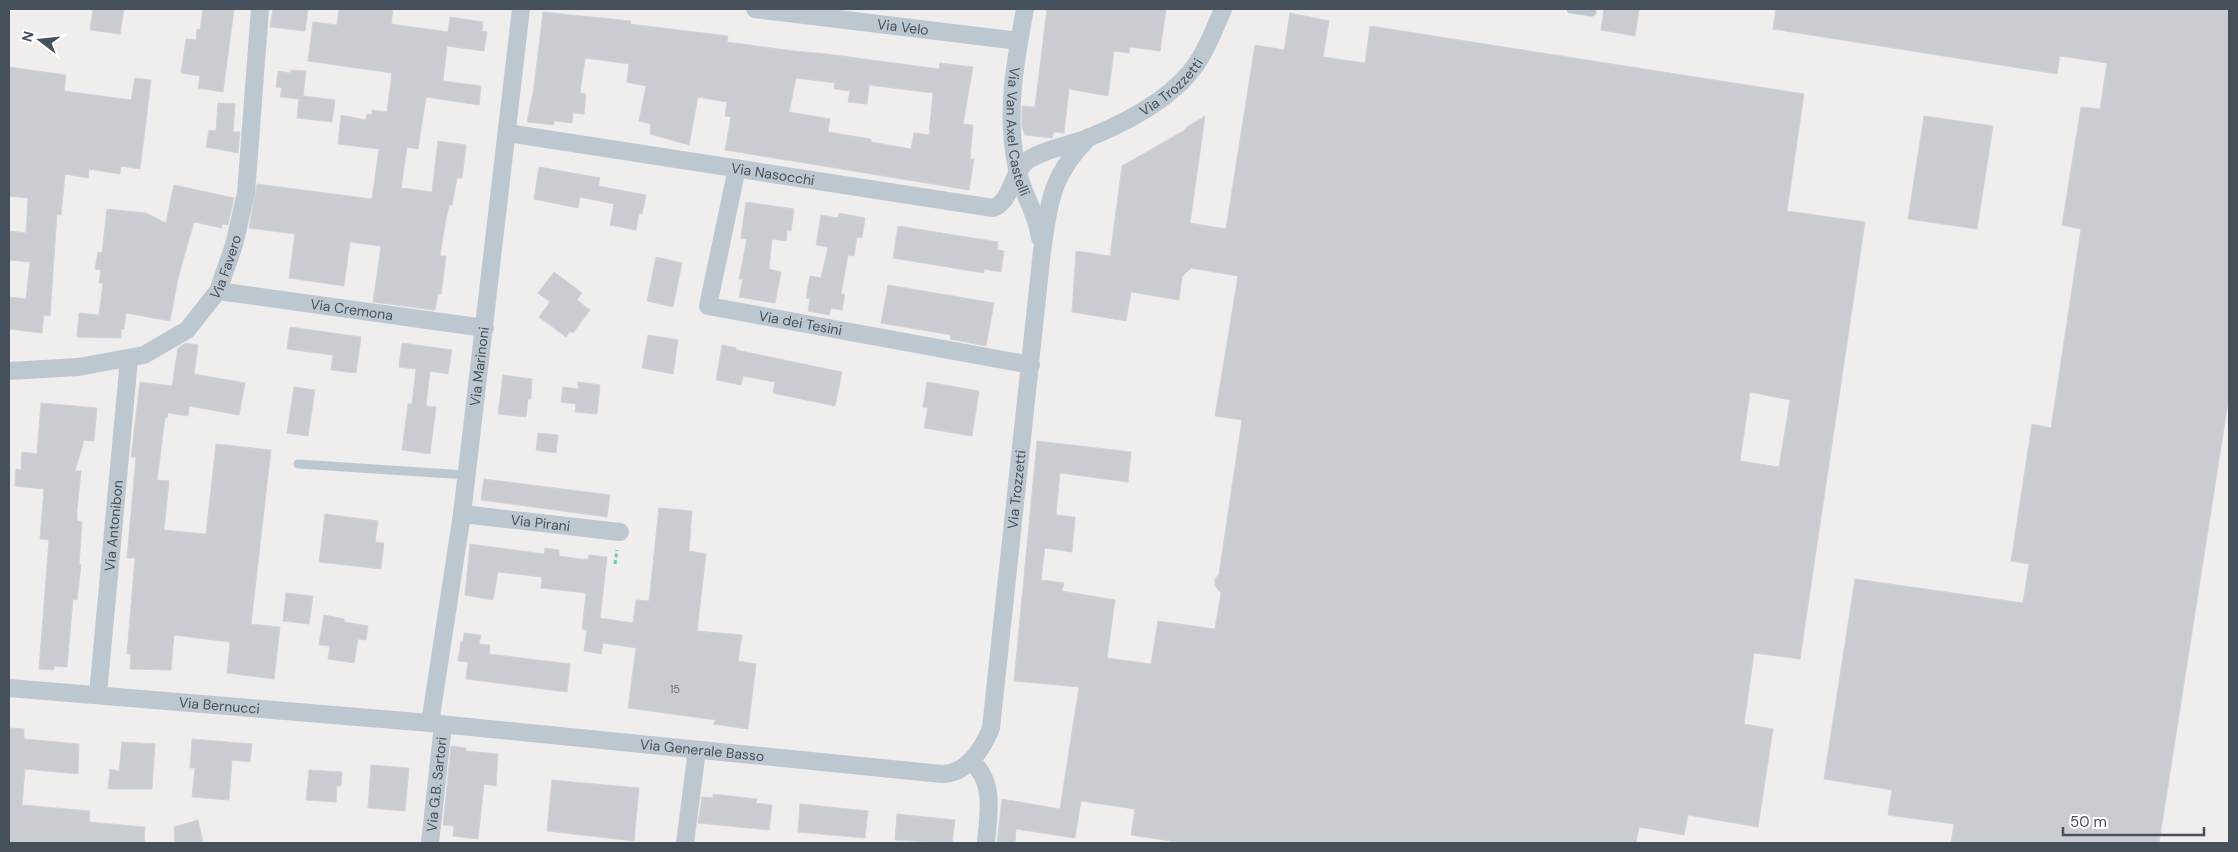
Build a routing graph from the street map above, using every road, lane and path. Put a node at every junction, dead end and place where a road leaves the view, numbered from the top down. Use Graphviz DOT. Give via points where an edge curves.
graph roads {
  1 [pos="260,9"];
  2 [pos="522,9"];
  3 [pos="755,9"];
  4 [pos="1025,9"];
  5 [pos="1223,9"];
  6 [pos="1571,9"];
  7 [pos="1592,12"];
  8 [pos="1019,41"];
  9 [pos="507,134"];
  10 [pos="1089,137"];
  11 [pos="737,168"];
  12 [pos="1018,171"];
  13 [pos="1042,251"];
  14 [pos="218,291"];
  15 [pos="485,328"];
  16 [pos="129,359"];
  17 [pos="1031,365"];
  18 [pos="9,370"];
  19 [pos="298,464"];
  20 [pos="467,475"];
  21 [pos="462,514"];
  22 [pos="620,532"];
  23 [pos="9,688"];
  24 [pos="98,694"];
  25 [pos="436,724"];
  26 [pos="697,750"];
  27 [pos="971,761"];
  28 [pos="430,843"];
  29 [pos="685,843"];
  30 [pos="986,843"];
  1 -- 14 [label="street, Via Favero" via="246,192 234,245"];
  2 -- 9 [label="street, Via Marinoni"];
  3 -- 8 [label="street, Via Velo"];
  4 -- 8 [label="street, Via Van Axel Castelli"];
  5 -- 10 [label="street, Via Trozzetti" via="1199,61 1186,79 1146,109"];
  6 -- 7 [label="lane"];
  8 -- 12 [label="street, Via Van Axel Castelli" via="1010,117"];
  9 -- 11 [label="street, Via Nasocchi"];
  9 -- 15 [label="street, Via Marinoni"];
  10 -- 12 [label="street, Via Trozzetti" via="1028,160"];
  10 -- 13 [label="street, Via Trozzetti" via="1058,175 1050,196"];
  11 -- 12 [label="street, Via Nasocchi" via="987,208 997,207 1002,202"];
  11 -- 17 [label="street, Via dei Tesini" via="708,306"];
  12 -- 13 [label="street, Via Van Axel Castelli" via="1038,222"];
  13 -- 17 [label="street, Via Trozzetti"];
  14 -- 15 [label="street, Via Cremona"];
  14 -- 16 [label="street, Via Favero" via="187,330 144,355"];
  15 -- 20 [label="street, Via Marinoni"];
  16 -- 18 [label="street, Via Favero" via="78,367"];
  16 -- 24 [label="street, Via Antonibon"];
  17 -- 27 [label="street, Via Trozzetti" via="991,728"];
  19 -- 20 [label="lane"];
  20 -- 21 [label="street, Via Marinoni"];
  21 -- 22 [label="street, Via Pirani"];
  21 -- 25 [label="street, Via Marinoni"];
  23 -- 24 [label="street, Via Bernucci"];
  24 -- 25 [label="street, Via Bernucci"];
  25 -- 26 [label="street, Via Generale Basso"];
  25 -- 28 [label="street, Via G.B. Sartori"];
  26 -- 27 [label="street, Via Generale Basso" via="942,774 958,770"];
  26 -- 29 [label="street"];
  27 -- 30 [label="street" via="989,790"];
}
